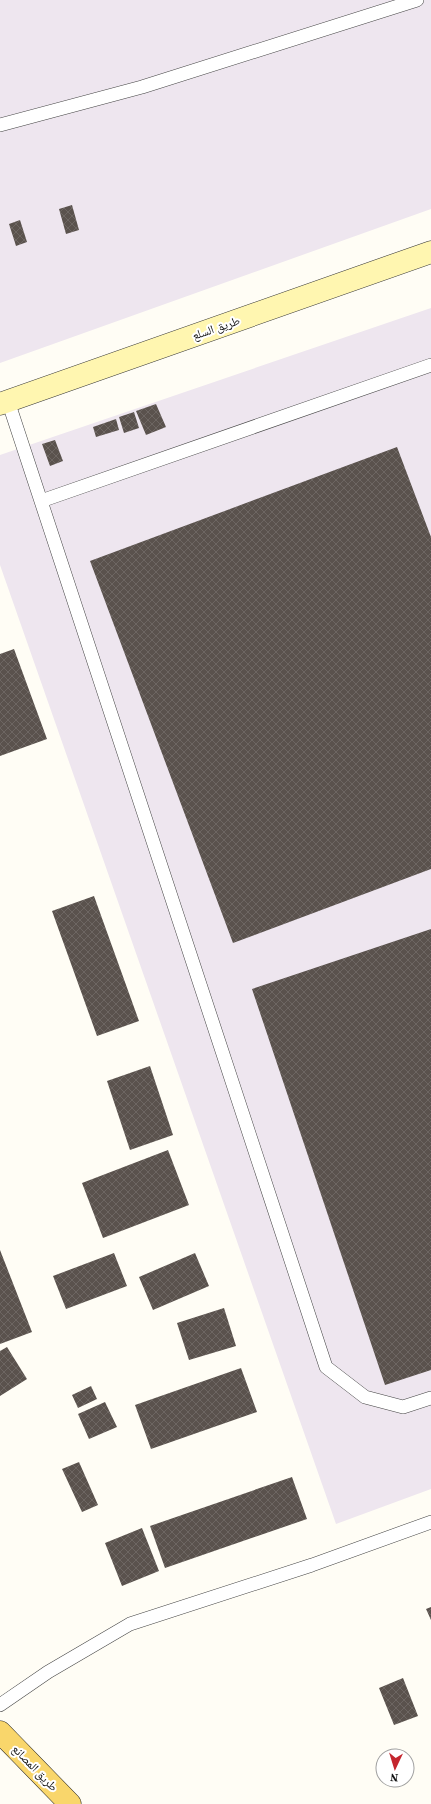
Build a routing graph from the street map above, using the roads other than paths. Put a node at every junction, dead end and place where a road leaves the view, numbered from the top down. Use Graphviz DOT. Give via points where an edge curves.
graph roads {
  1 [pos="417,0"];
  2 [pos="0,125"];
  3 [pos="431,252"];
  4 [pos="431,365"];
  5 [pos="4,402"];
  6 [pos="41,501"];
  7 [pos="431,1398"];
  8 [pos="431,1522"];
  9 [pos="0,1705"];
  10 [pos="0,1732"];
  11 [pos="70,1804"];
  1 -- 2 [label="lane" via="142,87"];
  3 -- 5 [label="street, طريق السلع"];
  4 -- 6 [label="lane"];
  5 -- 6 [label="lane"];
  6 -- 7 [label="lane" via="326,1367 365,1397 404,1407"];
  8 -- 9 [label="lane" via="312,1565 130,1624 48,1672"];
  10 -- 11 [label="main road, طريق المصانع"];
}
